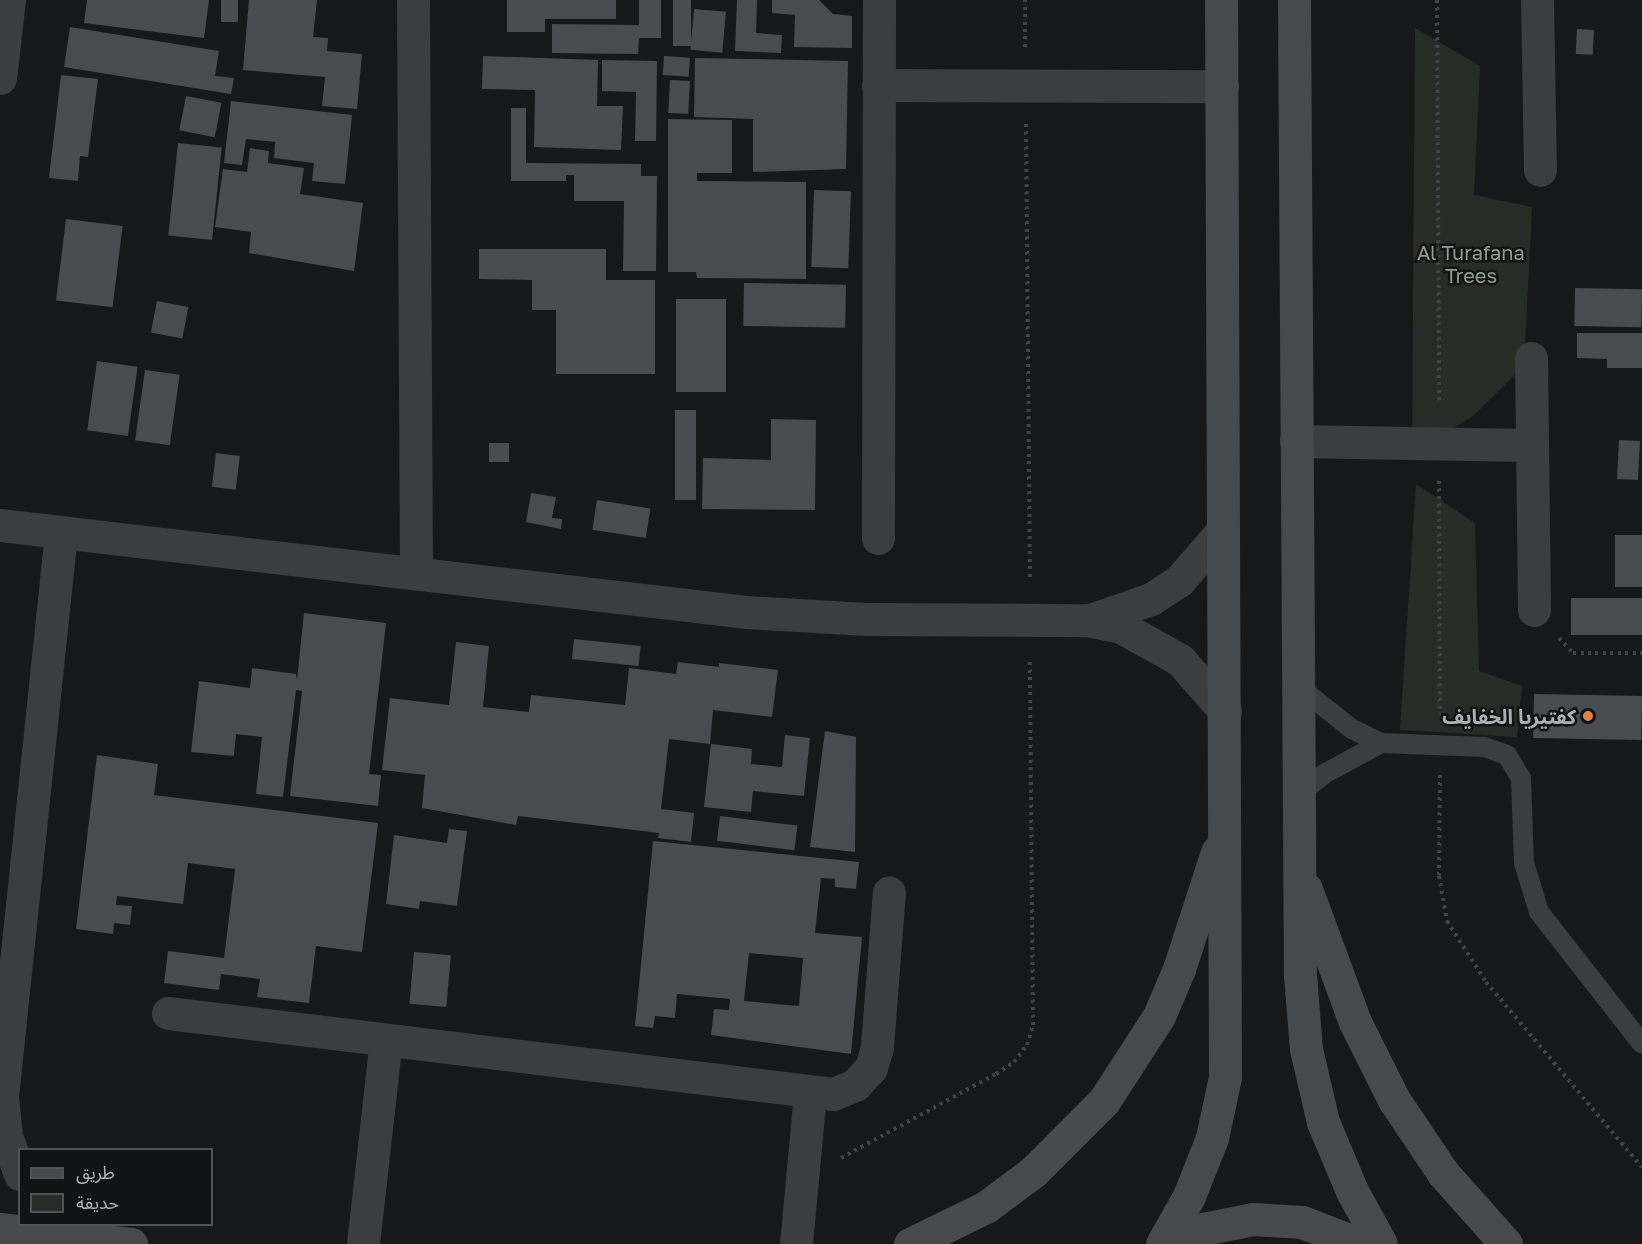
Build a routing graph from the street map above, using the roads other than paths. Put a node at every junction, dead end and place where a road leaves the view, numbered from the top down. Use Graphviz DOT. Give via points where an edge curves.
graph roads {
  1 [pos="9,0"];
  2 [pos="413,0"];
  3 [pos="879,0"];
  4 [pos="1221,0"];
  5 [pos="1294,0"];
  6 [pos="1537,0"];
  7 [pos="0,78"];
  8 [pos="878,85"];
  9 [pos="1222,86"];
  10 [pos="1540,170"];
  11 [pos="1531,358"];
  12 [pos="1296,441"];
  13 [pos="1532,445"];
  14 [pos="0,525"];
  15 [pos="1223,530"];
  16 [pos="62,532"];
  17 [pos="878,538"];
  18 [pos="416,573"];
  19 [pos="1534,610"];
  20 [pos="1088,620"];
  21 [pos="1299,687"];
  22 [pos="1225,711"];
  23 [pos="1381,743"];
  24 [pos="1300,793"];
  25 [pos="1226,828"];
  26 [pos="1299,873"];
  27 [pos="889,892"];
  28 [pos="168,1013"];
  29 [pos="386,1040"];
  30 [pos="1642,1044"];
  31 [pos="810,1092"];
  32 [pos="1,1098"];
  33 [pos="18,1169"];
  34 [pos="0,1229"];
  35 [pos="60,1231"];
  36 [pos="131,1244"];
  37 [pos="363,1244"];
  38 [pos="796,1244"];
  39 [pos="910,1244"];
  40 [pos="1162,1244"];
  41 [pos="1172,1244"];
  42 [pos="1359,1244"];
  43 [pos="1381,1244"];
  44 [pos="1506,1244"];
  1 -- 7 [label="street"];
  2 -- 18 [label="street"];
  3 -- 8 [label="street"];
  4 -- 9 [label="main road"];
  5 -- 12 [label="main road"];
  6 -- 10 [label="street"];
  8 -- 9 [label="street"];
  8 -- 17 [label="street"];
  9 -- 15 [label="main road"];
  11 -- 13 [label="street"];
  12 -- 13 [label="street"];
  12 -- 21 [label="main road"];
  13 -- 19 [label="street"];
  14 -- 16 [label="street"];
  15 -- 20 [label="street" via="1179,581 1151,599"];
  15 -- 22 [label="main road"];
  16 -- 18 [label="street"];
  16 -- 32 [label="street"];
  18 -- 20 [label="street" via="784,615"];
  20 -- 22 [label="street" via="1121,627 1180,660"];
  21 -- 23 [label="lane" via="1352,729"];
  21 -- 24 [label="main road"];
  22 -- 25 [label="main road"];
  23 -- 24 [label="lane" via="1324,774"];
  23 -- 30 [label="lane" via="1496,749 1516,765 1521,778 1524,863 1539,912"];
  24 -- 26 [label="main road"];
  25 -- 39 [label="main road" via="1179,969 1159,1016 1104,1101 1034,1172 986,1207"];
  25 -- 40 [label="main road" via="1226,1077 1212,1138 1189,1196"];
  26 -- 43 [label="main road" via="1300,975 1306,1050 1323,1122"];
  26 -- 44 [label="main road" via="1355,1022 1394,1100 1443,1173"];
  27 -- 31 [label="street" via="877,1047 871,1068 848,1088 833,1094"];
  28 -- 29 [label="street"];
  29 -- 31 [label="street"];
  29 -- 37 [label="street"];
  31 -- 38 [label="street"];
  32 -- 33 [label="street" via="6,1136"];
  34 -- 35 [label="main road"];
  35 -- 36 [label="main road"];
  41 -- 42 [label="main road" via="1203,1229 1253,1219 1302,1222"];
}
